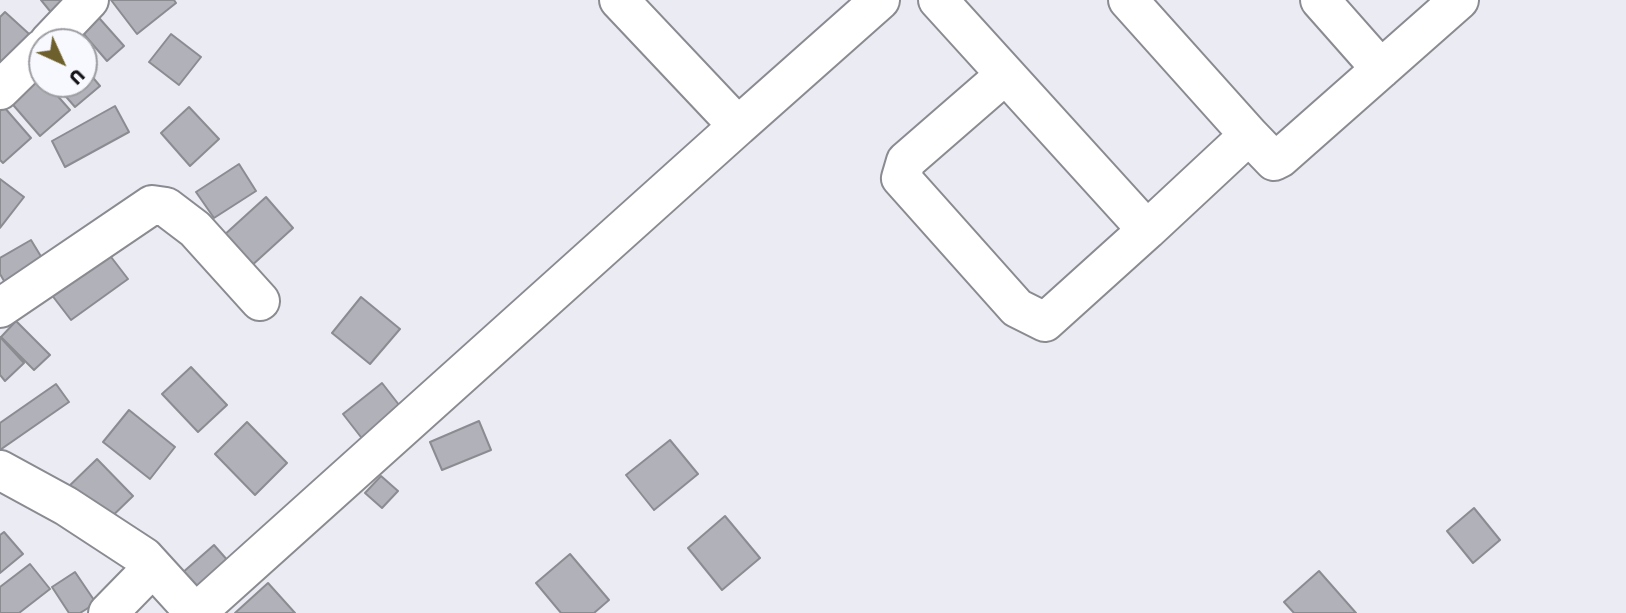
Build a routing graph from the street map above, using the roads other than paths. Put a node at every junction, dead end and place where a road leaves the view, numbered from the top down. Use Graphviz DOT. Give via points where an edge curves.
graph roads {
  1 [pos="89,0"];
  2 [pos="619,0"];
  3 [pos="880,0"];
  4 [pos="938,0"];
  5 [pos="1128,0"];
  6 [pos="1320,0"];
  7 [pos="1459,0"];
  8 [pos="62,28"];
  9 [pos="28,63"];
  10 [pos="1381,69"];
  11 [pos="1005,75"];
  12 [pos="0,90"];
  13 [pos="738,126"];
  14 [pos="1249,135"];
  15 [pos="1147,230"];
  16 [pos="260,301"];
  17 [pos="0,308"];
  18 [pos="0,470"];
  19 [pos="153,567"];
  20 [pos="108,613"];
  21 [pos="195,613"];
  1 -- 8 [label="street"];
  2 -- 13 [label="street"];
  3 -- 13 [label="street"];
  4 -- 11 [label="street"];
  5 -- 14 [label="street"];
  6 -- 10 [label="street"];
  7 -- 10 [label="street"];
  9 -- 12 [label="street"];
  10 -- 14 [label="street" via="1280,158 1273,161"];
  11 -- 15 [label="street"];
  11 -- 15 [label="street" via="906,161 901,178 1017,308 1045,322"];
  13 -- 21 [label="street"];
  14 -- 15 [label="street"];
  16 -- 17 [label="street" via="195,229 166,207 152,205"];
  18 -- 19 [label="street" via="66,506"];
  19 -- 20 [label="street"];
  19 -- 21 [label="street"];
}
